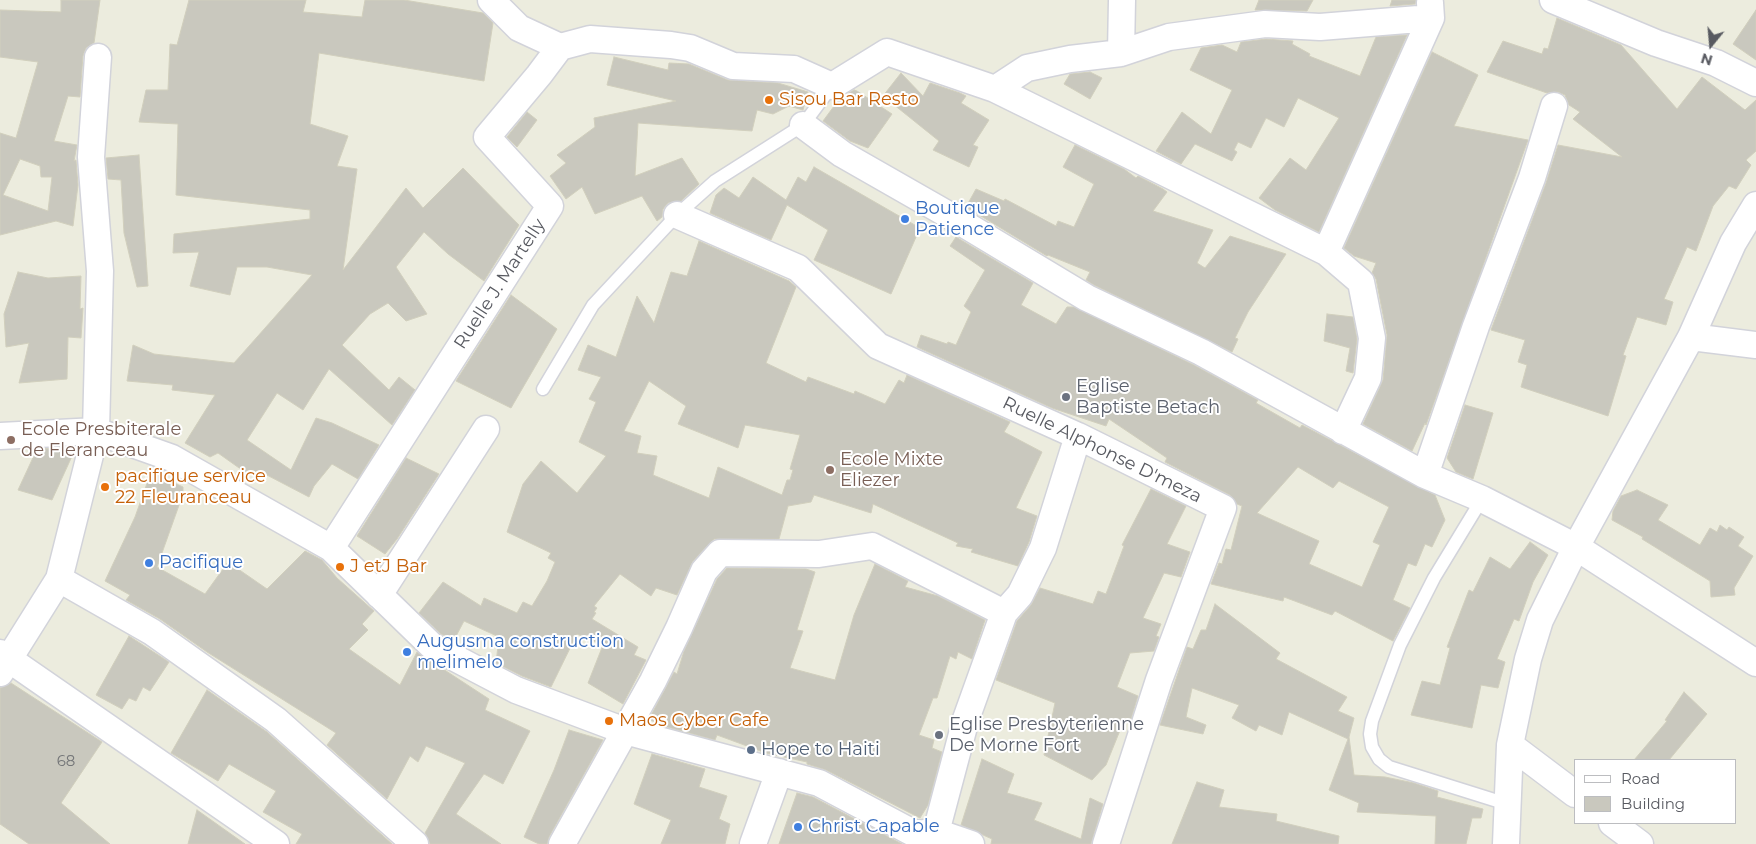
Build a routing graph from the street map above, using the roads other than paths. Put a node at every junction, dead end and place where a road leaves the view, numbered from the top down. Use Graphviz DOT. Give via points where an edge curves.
graph roads {
  1 [pos="491,0"];
  2 [pos="1122,0"];
  3 [pos="1553,0"];
  4 [pos="1430,9"];
  5 [pos="560,47"];
  6 [pos="1121,53"];
  7 [pos="98,57"];
  8 [pos="1756,82"];
  9 [pos="832,86"];
  10 [pos="995,89"];
  11 [pos="1554,106"];
  12 [pos="803,125"];
  13 [pos="1756,205"];
  14 [pos="677,215"];
  15 [pos="1326,252"];
  16 [pos="1691,337"];
  17 [pos="1756,345"];
  18 [pos="543,389"];
  19 [pos="486,429"];
  20 [pos="96,431"];
  21 [pos="1344,431"];
  22 [pos="0,436"];
  23 [pos="1078,436"];
  24 [pos="1425,475"];
  25 [pos="1482,499"];
  26 [pos="1576,546"];
  27 [pos="331,548"];
  28 [pos="59,579"];
  29 [pos="379,595"];
  30 [pos="1004,614"];
  31 [pos="3,662"];
  32 [pos="1756,663"];
  33 [pos="625,731"];
  34 [pos="1510,744"];
  35 [pos="779,772"];
  36 [pos="1574,793"];
  37 [pos="1507,804"];
  38 [pos="1613,824"];
  39 [pos="921,837"];
  40 [pos="276,844"];
  41 [pos="415,844"];
  42 [pos="562,844"];
  43 [pos="752,844"];
  44 [pos="971,844"];
  45 [pos="1106,844"];
  46 [pos="1506,844"];
  47 [pos="1640,844"];
  1 -- 5 [label="street" via="519,28"];
  2 -- 6 [label="street"];
  3 -- 8 [label="street" via="1656,43 1716,63"];
  4 -- 6 [label="street" via="1320,27 1265,24 1169,37"];
  4 -- 15 [label="street"];
  5 -- 9 [label="street" via="590,39 671,45 690,48 734,66 794,69"];
  5 -- 27 [label="street, Ruelle J. Martelly" via="487,137 550,206"];
  6 -- 10 [label="street" via="1027,68"];
  7 -- 20 [label="street" via="90,157 100,271"];
  9 -- 10 [label="street" via="887,52"];
  9 -- 12 [label="lane"];
  10 -- 15 [label="street"];
  11 -- 24 [label="street" via="1532,178 1479,317"];
  12 -- 14 [label="lane" via="715,181"];
  12 -- 21 [label="street" via="842,154 1087,298 1201,352"];
  13 -- 16 [label="street" via="1733,243"];
  14 -- 18 [label="lane" via="593,305"];
  14 -- 23 [label="street, Ruelle Alphonse D'meza" via="798,268 878,346"];
  15 -- 21 [label="street" via="1361,282 1372,338 1368,378"];
  16 -- 17 [label="street"];
  16 -- 26 [label="street"];
  19 -- 29 [label="street"];
  20 -- 22 [label="street"];
  20 -- 27 [label="street" via="172,458"];
  20 -- 28 [label="street"];
  21 -- 24 [label="street"];
  23 -- 30 [label="street" via="1043,548 1020,595"];
  23 -- 45 [label="street, Ruelle Alphonse D'meza" via="1223,508 1159,680"];
  24 -- 25 [label="street"];
  25 -- 26 [label="street"];
  25 -- 37 [label="lane" via="1434,578 1400,645 1370,734 1372,747 1389,767"];
  26 -- 32 [label="street"];
  26 -- 34 [label="street" via="1540,620"];
  27 -- 29 [label="street"];
  28 -- 31 [label="street"];
  28 -- 41 [label="street" via="152,632 276,720"];
  29 -- 33 [label="street" via="432,646 516,690"];
  30 -- 33 [label="street" via="872,546 819,554 720,553 704,571 679,628"];
  30 -- 39 [label="street"];
  31 -- 40 [label="street"];
  33 -- 35 [label="street"];
  33 -- 42 [label="street"];
  34 -- 36 [label="street"];
  34 -- 37 [label="street"];
  35 -- 39 [label="street" via="819,783"];
  35 -- 43 [label="street"];
  37 -- 46 [label="street"];
  38 -- 47 [label="street"];
  39 -- 44 [label="street"];
}
